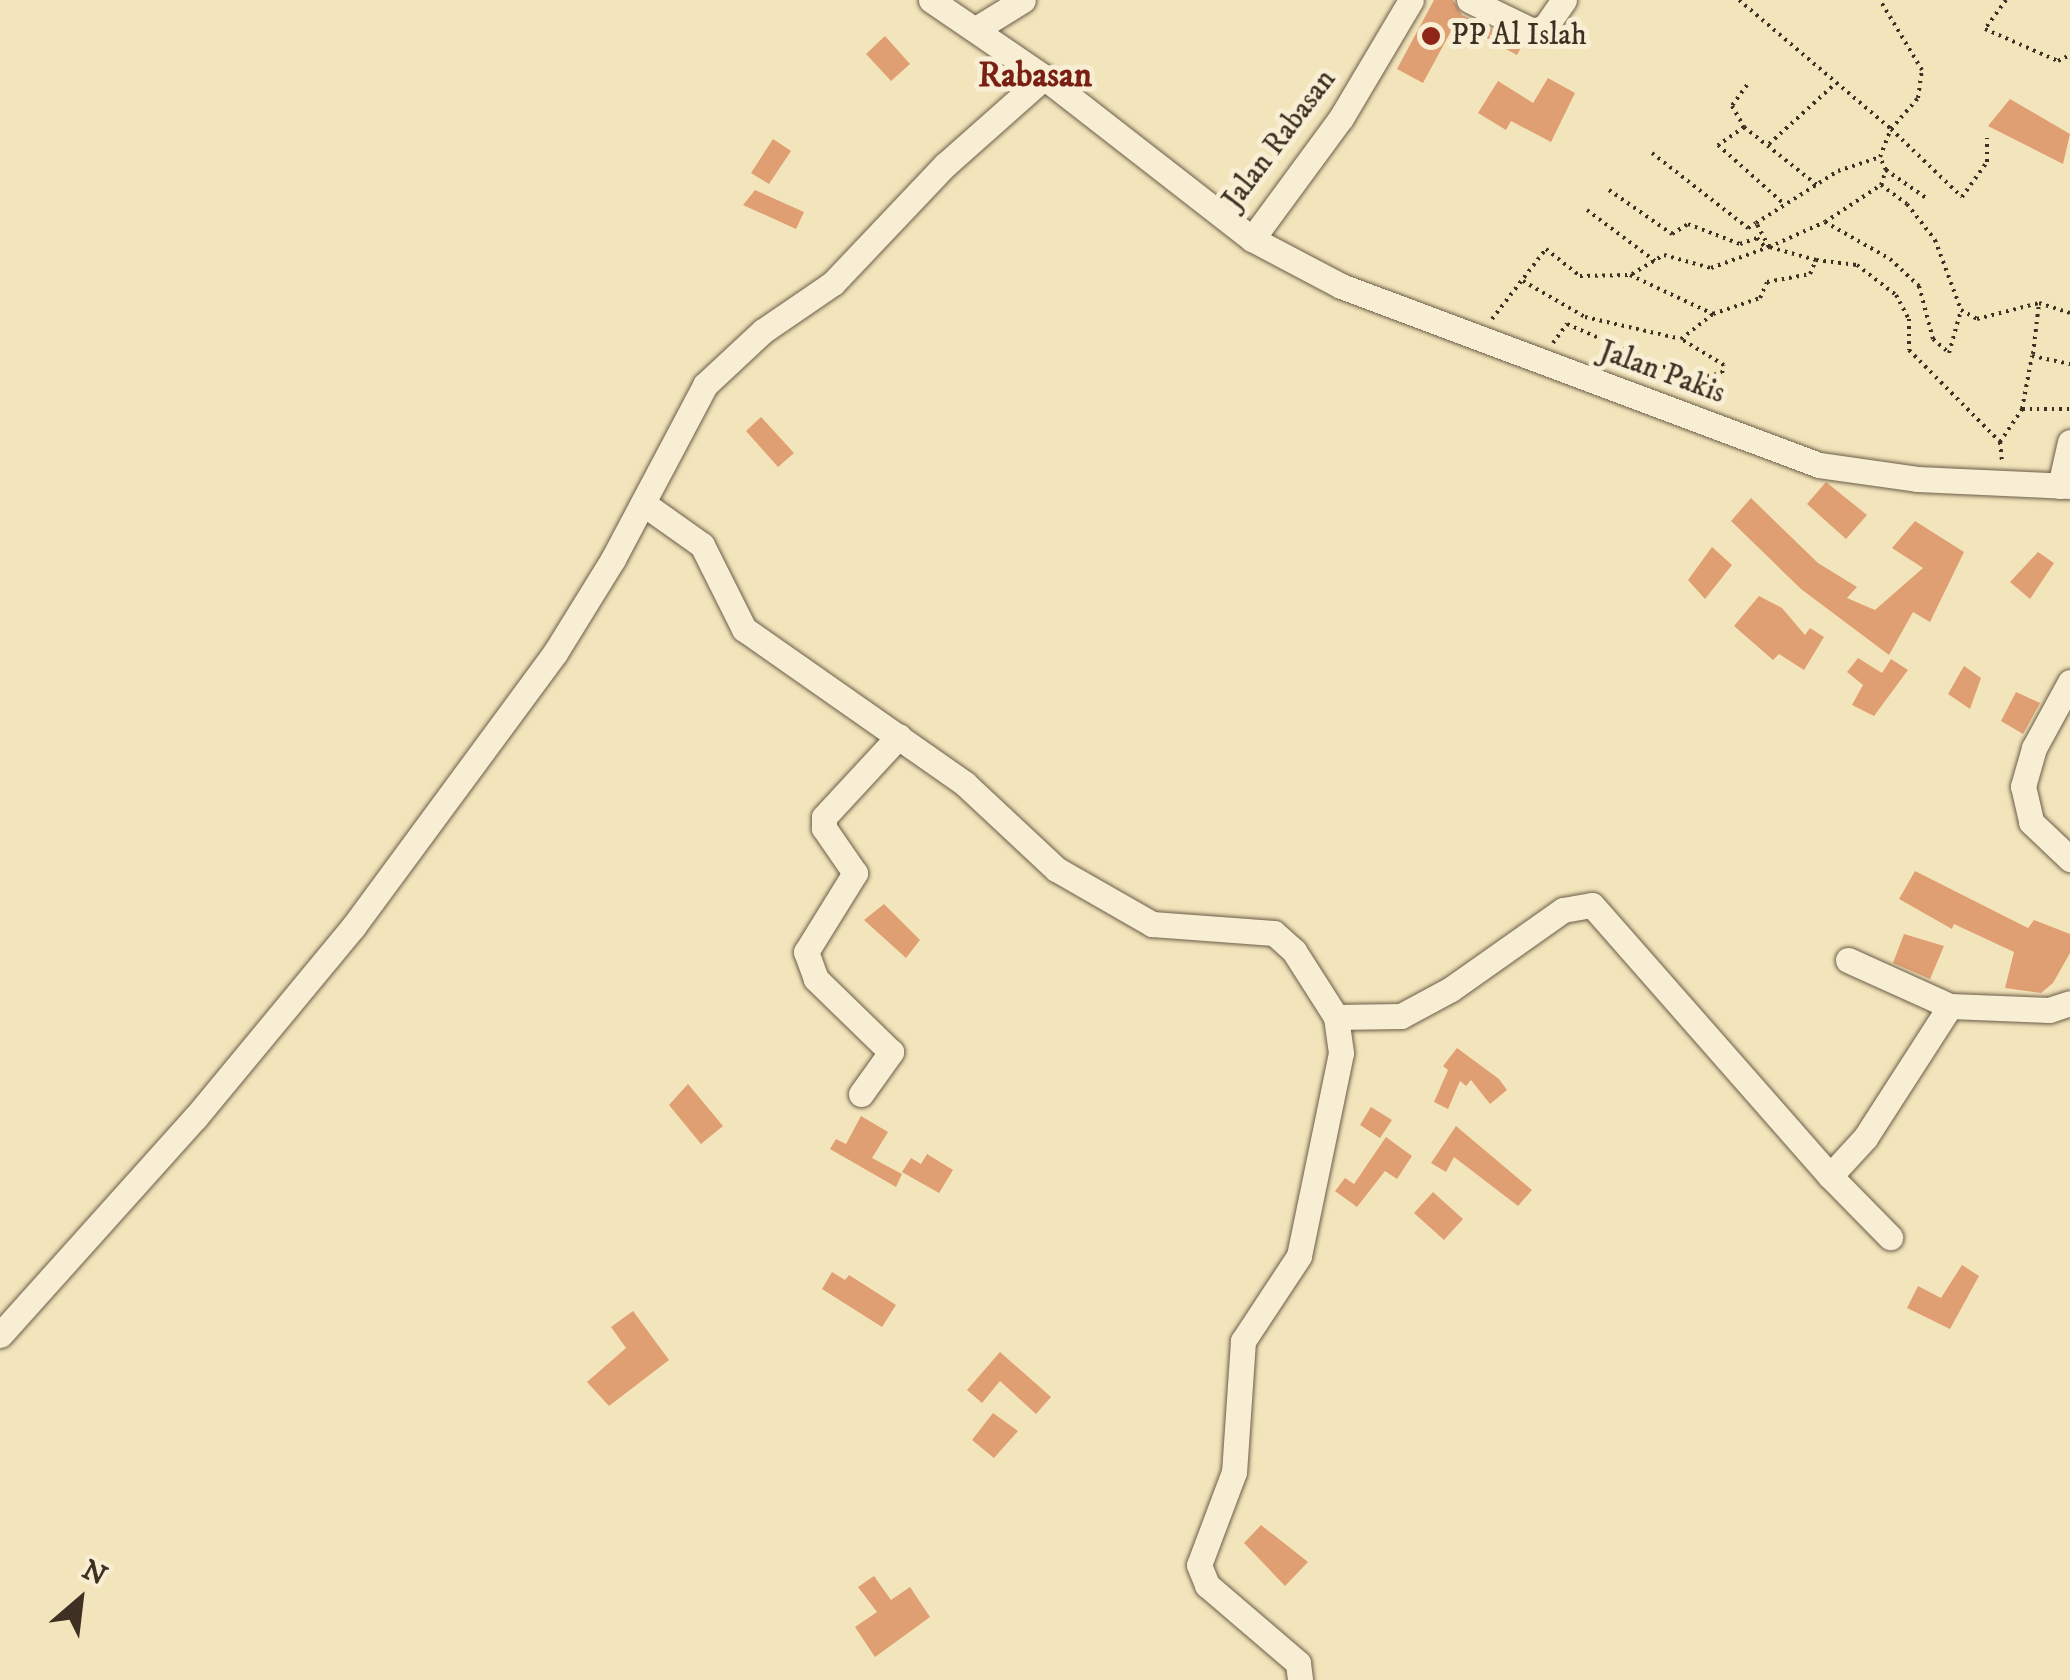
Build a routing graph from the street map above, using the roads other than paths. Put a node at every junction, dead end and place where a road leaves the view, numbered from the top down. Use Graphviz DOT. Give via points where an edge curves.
graph roads {
  1 [pos="931,0"];
  2 [pos="1023,0"];
  3 [pos="1411,0"];
  4 [pos="1469,0"];
  5 [pos="1564,0"];
  6 [pos="976,29"];
  7 [pos="1044,77"];
  8 [pos="1252,239"];
  9 [pos="2070,442"];
  10 [pos="2065,486"];
  11 [pos="644,504"];
  12 [pos="2070,682"];
  13 [pos="900,736"];
  14 [pos="2070,858"];
  15 [pos="1848,960"];
  16 [pos="2070,1003"];
  17 [pos="1950,1006"];
  18 [pos="1336,1018"];
  19 [pos="861,1094"];
  20 [pos="1830,1176"];
  21 [pos="1890,1237"];
  22 [pos="0,1335"];
  23 [pos="1300,1680"];
  1 -- 6 [label="street, Jalan Rabasan"];
  2 -- 6 [label="street"];
  3 -- 8 [label="street, Jalan Rabasan" via="1341,118"];
  4 -- 5 [label="street" via="1533,31 1545,27"];
  6 -- 7 [label="street, Jalan Rabasan"];
  7 -- 8 [label="street, Jalan Rabasan"];
  7 -- 11 [label="street" via="946,165 833,282 763,331 705,385"];
  8 -- 10 [label="street, Jalan Pakis" via="1341,286 1819,465"];
  9 -- 10 [label="street"];
  11 -- 13 [label="street" via="702,545 744,629"];
  11 -- 22 [label="street" via="555,653 353,926 195,1118"];
  12 -- 14 [label="street" via="2034,748 2023,786 2031,822"];
  13 -- 18 [label="street" via="965,784 1056,869 1115,907 1172,929 1278,935"];
  13 -- 19 [label="street" via="824,817 855,877 806,947 816,979 891,1052"];
  15 -- 17 [label="street"];
  16 -- 17 [label="street" via="2049,1010"];
  17 -- 20 [label="street" via="1864,1138"];
  18 -- 20 [label="street" via="1401,1016 1452,990 1563,910 1592,905"];
  18 -- 23 [label="street" via="1340,1054 1299,1256 1260,1306 1244,1341 1234,1400 1234,1472 1199,1565 1213,1591 1295,1660"];
  20 -- 21 [label="street"];
}
